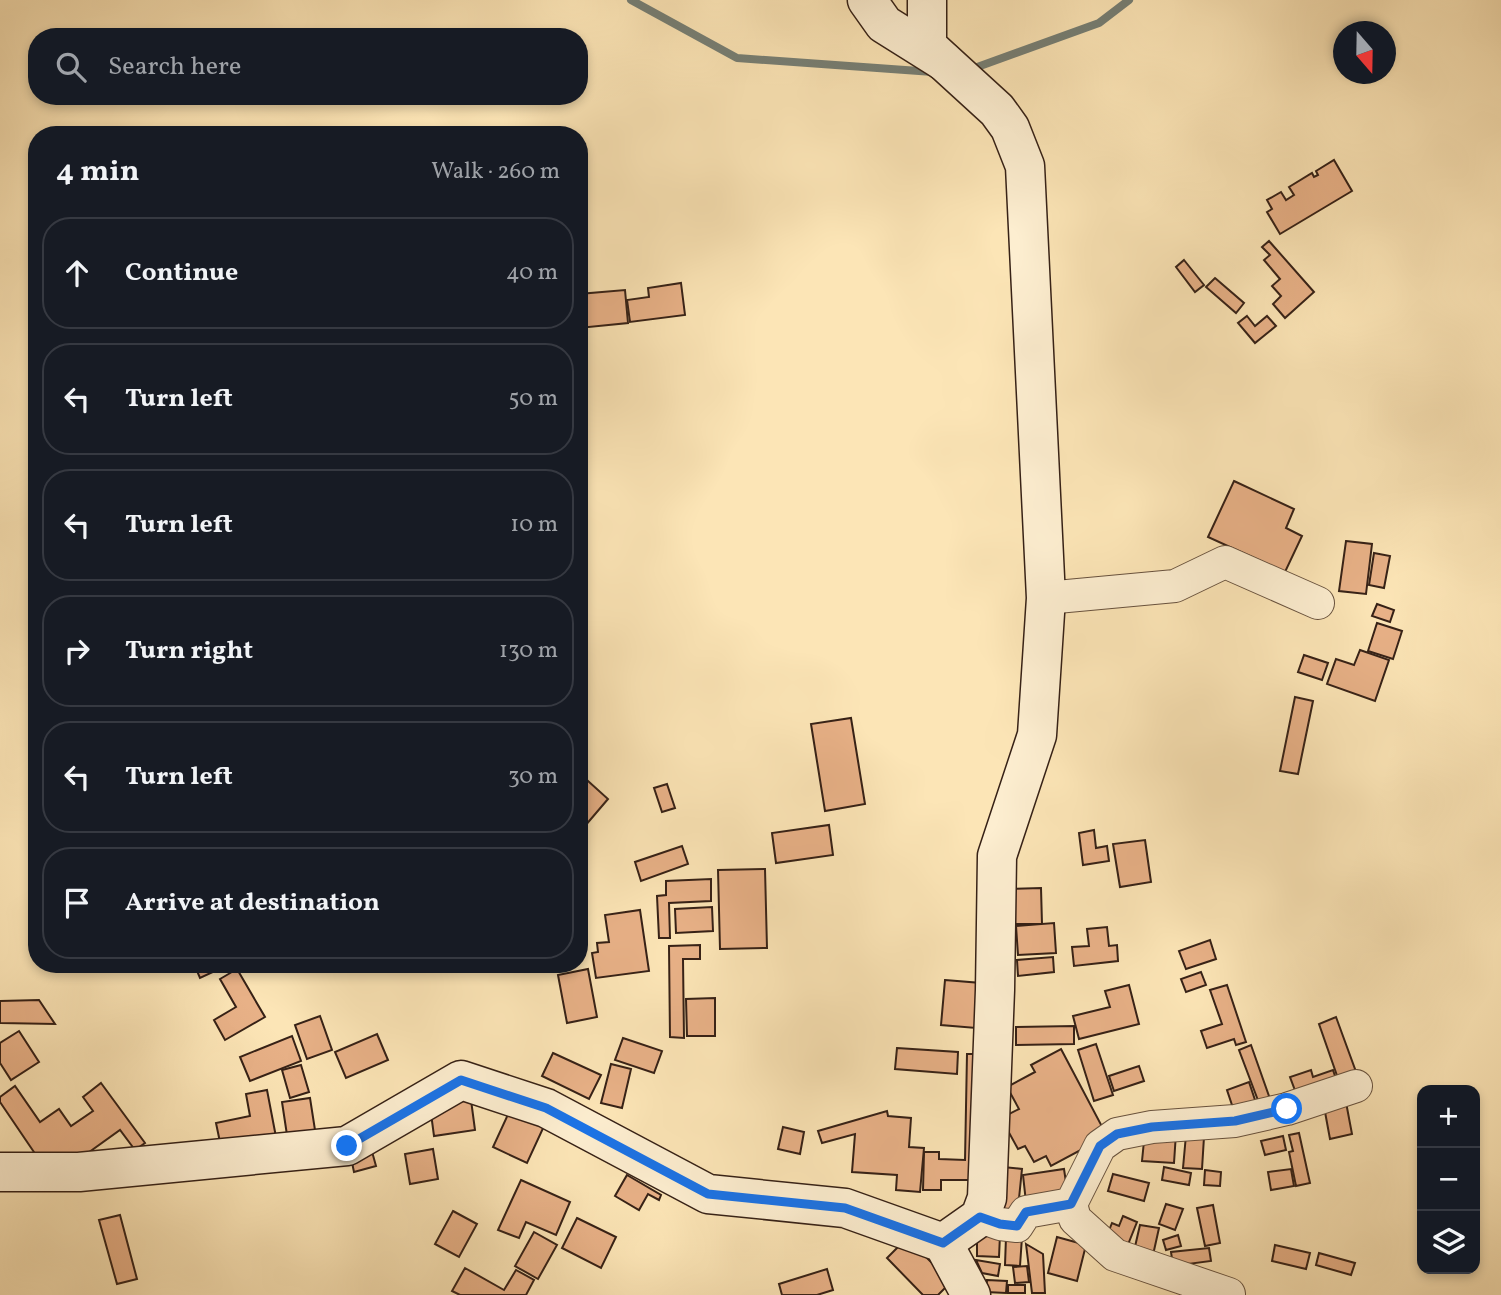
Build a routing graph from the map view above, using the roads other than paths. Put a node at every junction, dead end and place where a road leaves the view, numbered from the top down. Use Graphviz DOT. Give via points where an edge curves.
graph roads {
  1 [pos="867,0"];
  2 [pos="927,0"];
  3 [pos="945,61"];
  4 [pos="1046,598"];
  5 [pos="1318,603"];
  6 [pos="1356,1086"];
  7 [pos="0,1172"];
  8 [pos="1071,1204"];
  9 [pos="980,1217"];
  10 [pos="943,1243"];
  11 [pos="966,1292"];
  12 [pos="1229,1294"];
  1 -- 3 [label="street" via="884,24"];
  2 -- 3 [label="street" via="927,46"];
  3 -- 4 [label="street" via="997,110 1010,128 1025,166"];
  4 -- 5 [label="street" via="1175,586 1225,562"];
  4 -- 9 [label="street" via="1037,735 997,856 987,1198"];
  6 -- 8 [label="street" via="1235,1121 1117,1134 1100,1146"];
  7 -- 10 [label="street" via="79,1172 347,1146 461,1080 546,1108 708,1194 845,1208"];
  8 -- 9 [label="street" via="1026,1212 1017,1226"];
  8 -- 12 [label="street" via="1075,1219 1115,1255"];
  9 -- 10 [label="street"];
  10 -- 11 [label="street"];
}
